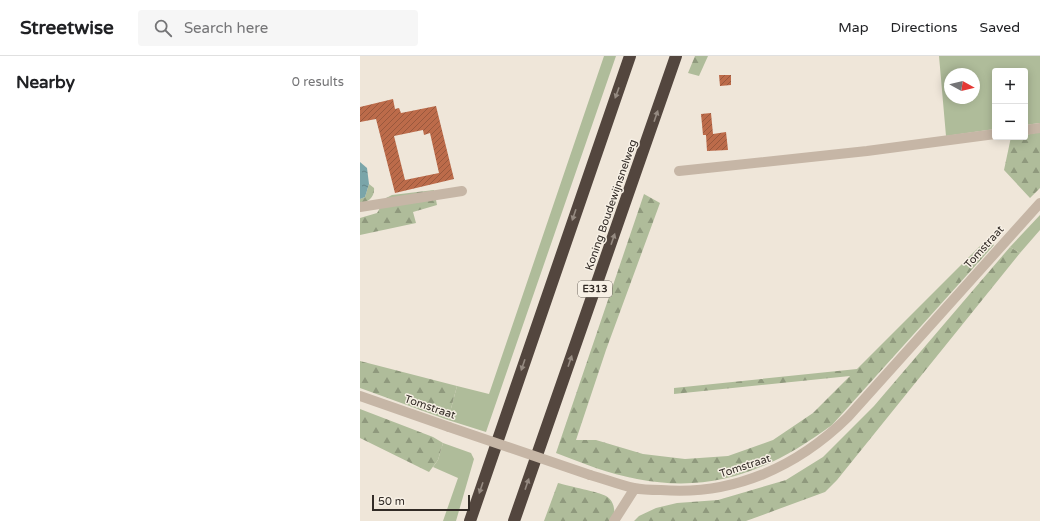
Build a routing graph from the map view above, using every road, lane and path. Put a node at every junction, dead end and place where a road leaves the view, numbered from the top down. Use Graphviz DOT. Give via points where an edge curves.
graph roads {
  1 [pos="630,56"];
  2 [pos="676,56"];
  3 [pos="1040,128"];
  4 [pos="1028,130"];
  5 [pos="992,134"];
  6 [pos="679,170"];
  7 [pos="462,191"];
  8 [pos="1040,203"];
  9 [pos="360,207"];
  10 [pos="360,396"];
  11 [pos="635,488"];
  12 [pos="470,521"];
  13 [pos="514,521"];
  14 [pos="614,521"];
  1 -- 12 [label="highway, one-way"];
  13 -- 2 [label="highway, Koning Boudewijnsnelweg / E313, one-way"];
  3 -- 4 [label="street"];
  5 -- 6 [label="street" via="867,151"];
  7 -- 9 [label="street"];
  8 -- 11 [label="street, Tomstraat" via="848,417 810,450 782,467 746,481 714,488 679,492"];
  10 -- 11 [label="street, Tomstraat, bridge"];
  11 -- 14 [label="street"];
}
